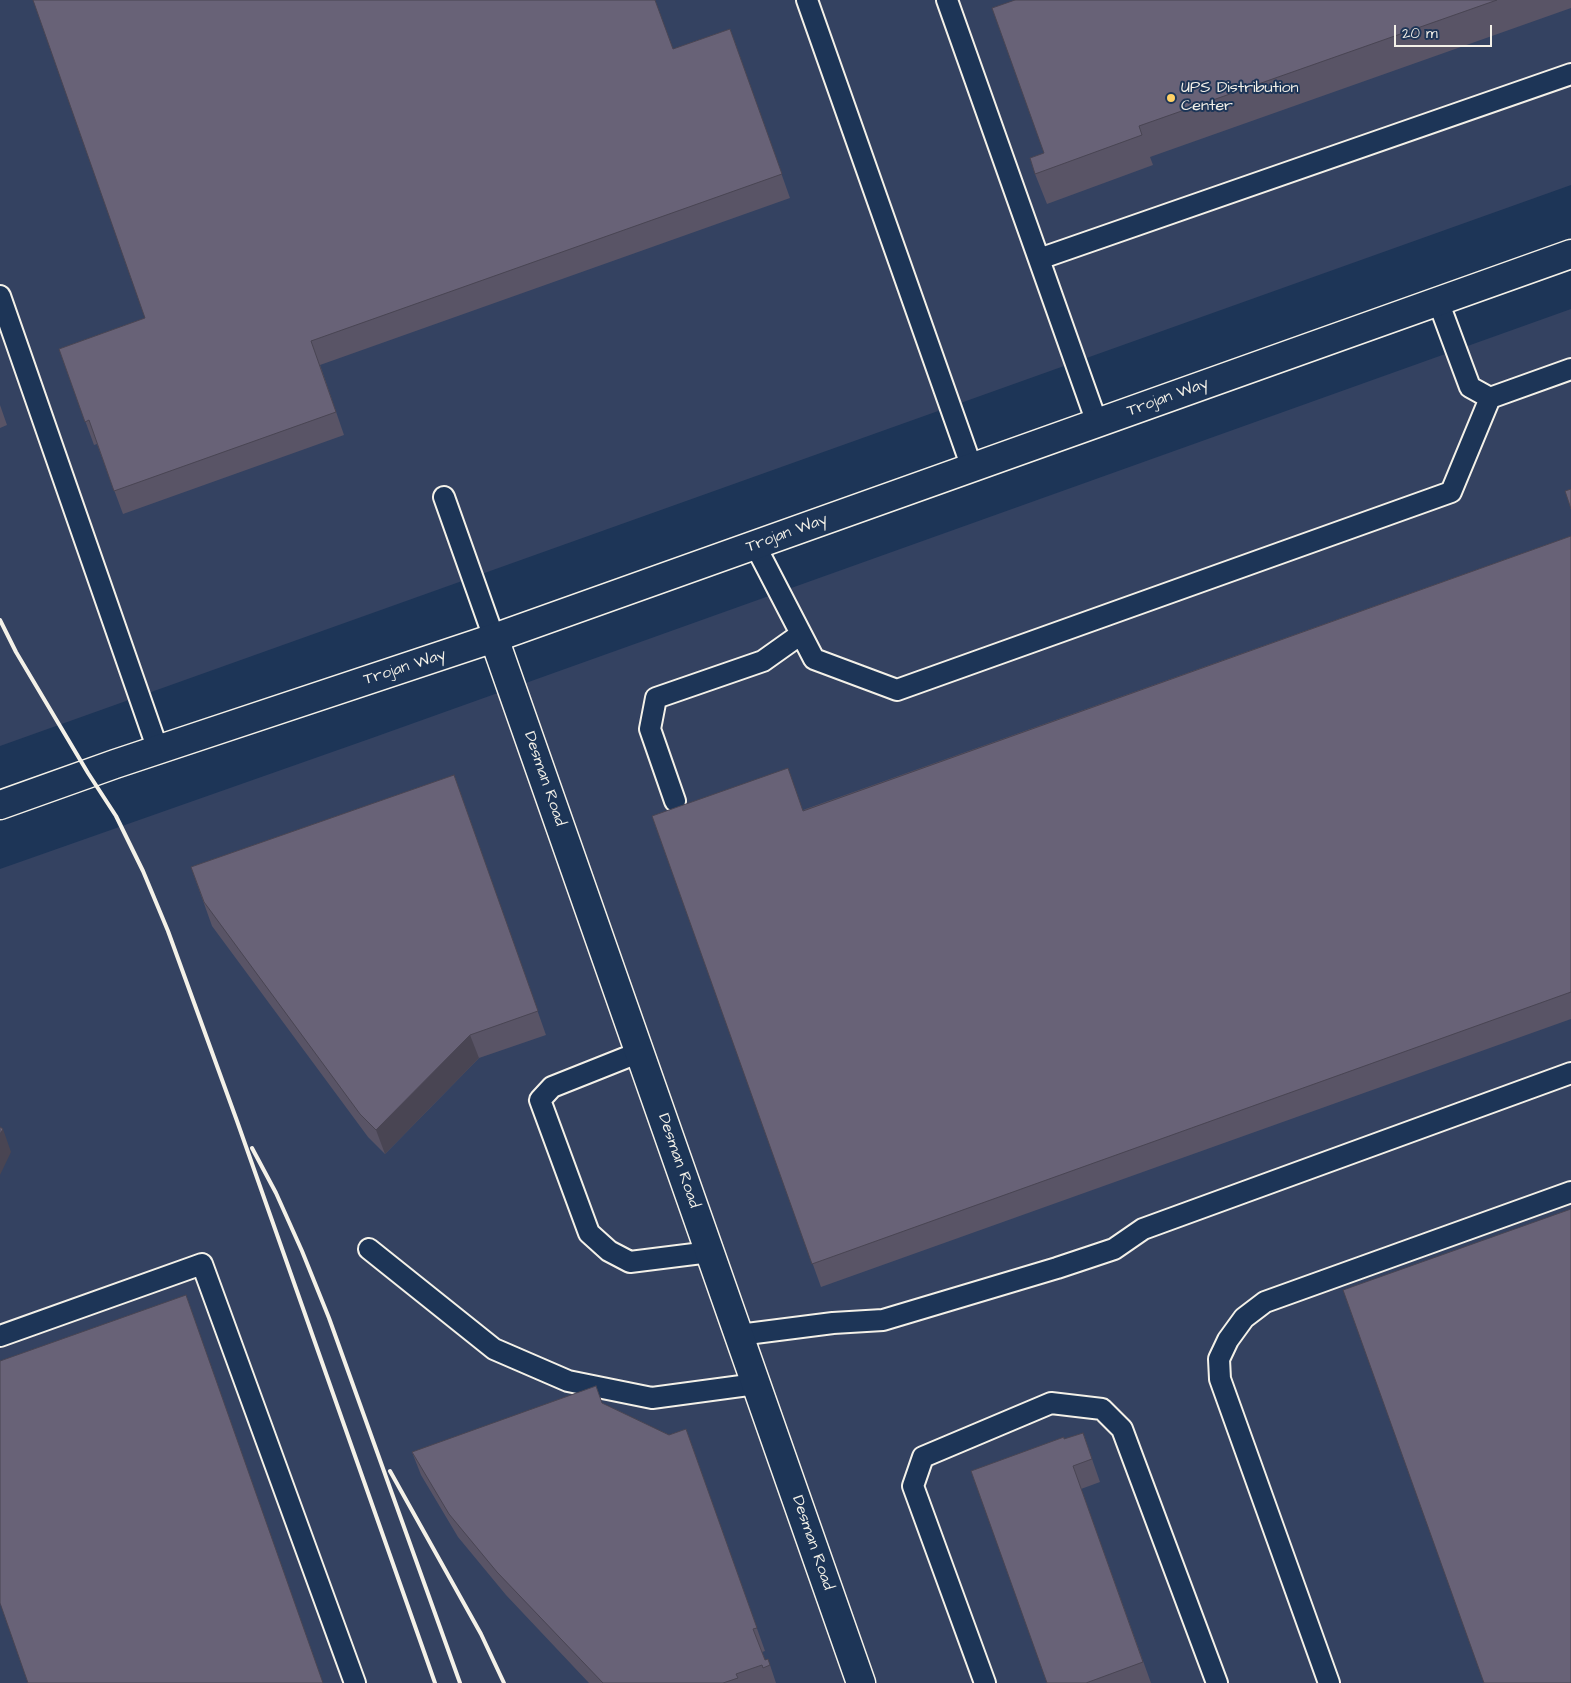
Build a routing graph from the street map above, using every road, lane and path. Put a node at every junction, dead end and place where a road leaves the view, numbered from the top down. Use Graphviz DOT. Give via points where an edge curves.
graph roads {
  1 [pos="807,0"];
  2 [pos="947,0"];
  3 [pos="1571,74"];
  4 [pos="1571,254"];
  5 [pos="1039,259"];
  6 [pos="0,296"];
  7 [pos="1438,301"];
  8 [pos="1571,369"];
  9 [pos="1490,398"];
  10 [pos="1097,423"];
  11 [pos="972,468"];
  12 [pos="444,497"];
  13 [pos="754,546"];
  14 [pos="801,634"];
  15 [pos="494,638"];
  16 [pos="158,750"];
  17 [pos="675,801"];
  18 [pos="0,805"];
  19 [pos="640,1052"];
  20 [pos="1571,1073"];
  21 [pos="1571,1192"];
  22 [pos="369,1250"];
  23 [pos="710,1252"];
  24 [pos="739,1335"];
  25 [pos="0,1336"];
  26 [pos="756,1384"];
  27 [pos="355,1683"];
  28 [pos="861,1683"];
  29 [pos="985,1683"];
  30 [pos="1217,1683"];
  31 [pos="1329,1683"];
  1 -- 11 [label="lane"];
  2 -- 5 [label="lane"];
  3 -- 5 [label="lane"];
  4 -- 7 [label="street, Trojan Way"];
  5 -- 10 [label="lane"];
  6 -- 16 [label="lane"];
  7 -- 9 [label="lane" via="1470,387"];
  7 -- 10 [label="street, Trojan Way"];
  8 -- 9 [label="lane"];
  9 -- 14 [label="lane" via="1451,492 897,690 814,659"];
  10 -- 11 [label="street, Trojan Way"];
  11 -- 13 [label="street, Trojan Way"];
  12 -- 15 [label="lane"];
  13 -- 14 [label="lane"];
  13 -- 15 [label="street, Trojan Way"];
  14 -- 17 [label="lane" via="763,661 656,698 650,729"];
  15 -- 16 [label="street, Trojan Way"];
  15 -- 19 [label="street, Desman Road"];
  16 -- 18 [label="street, Trojan Way"];
  19 -- 23 [label="street, Desman Road"];
  19 -- 23 [label="lane" via="552,1087 540,1100 589,1233 609,1251 630,1262"];
  20 -- 24 [label="lane" via="1143,1229 1114,1249 1057,1268 883,1320"];
  21 -- 31 [label="lane" via="1265,1302 1244,1318 1228,1340 1219,1359 1220,1379"];
  22 -- 26 [label="lane" via="494,1350 568,1381 652,1398"];
  23 -- 24 [label="street, Desman Road"];
  24 -- 26 [label="street, Desman Road"];
  25 -- 27 [label="lane" via="202,1264"];
  26 -- 28 [label="street, Desman Road"];
  29 -- 30 [label="lane" via="913,1486 923,1457 1051,1403 1102,1410 1122,1429"];
}
